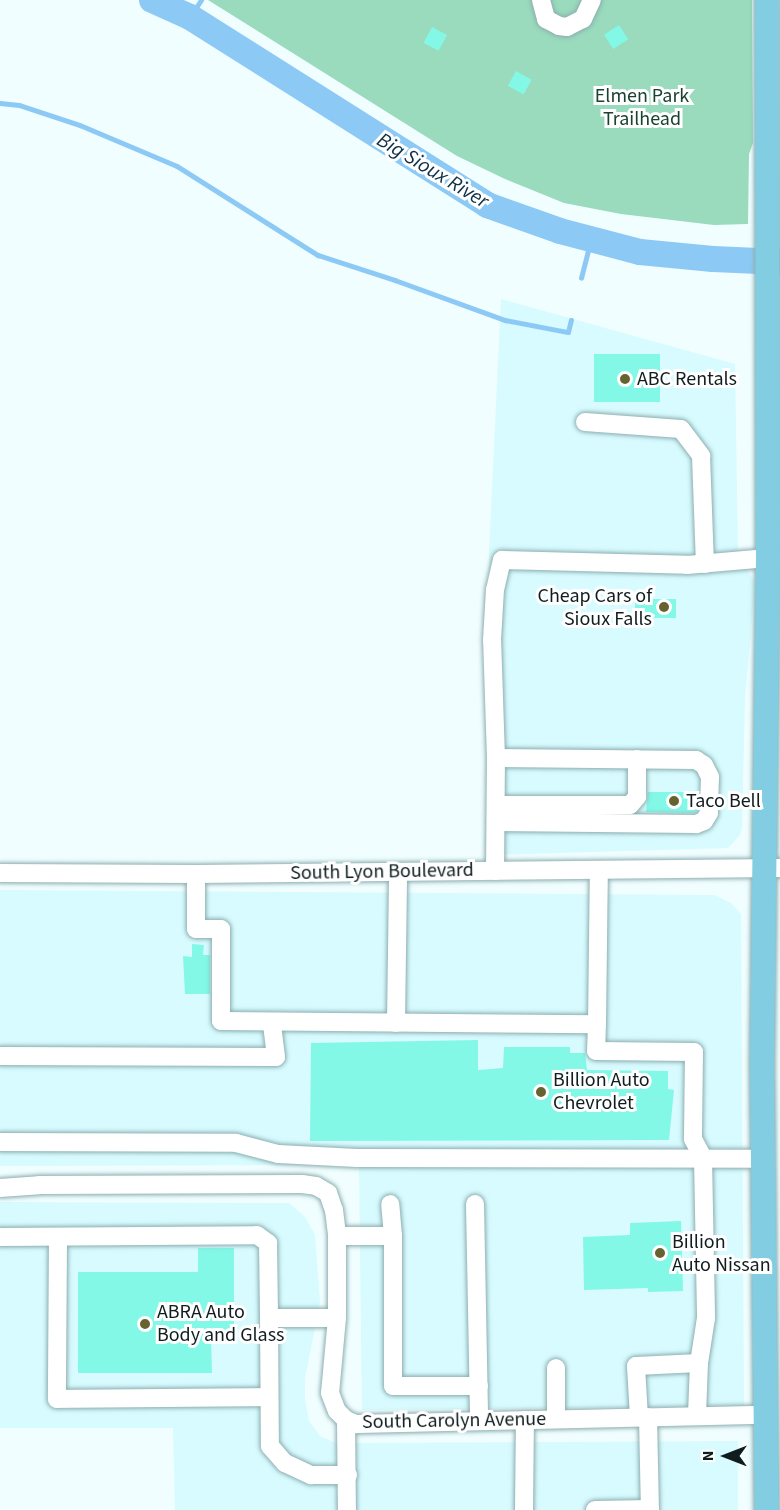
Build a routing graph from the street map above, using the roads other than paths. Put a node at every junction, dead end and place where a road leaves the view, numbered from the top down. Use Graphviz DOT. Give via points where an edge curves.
graph roads {
  1 [pos="541,0"];
  2 [pos="592,0"];
  3 [pos="767,0"];
  4 [pos="585,422"];
  5 [pos="768,558"];
  6 [pos="705,564"];
  7 [pos="496,758"];
  8 [pos="637,759"];
  9 [pos="496,814"];
  10 [pos="772,868"];
  11 [pos="599,870"];
  12 [pos="495,871"];
  13 [pos="398,872"];
  14 [pos="0,873"];
  15 [pos="196,874"];
  16 [pos="272,1023"];
  17 [pos="396,1023"];
  18 [pos="597,1024"];
  19 [pos="0,1056"];
  20 [pos="0,1142"];
  21 [pos="703,1158"];
  22 [pos="764,1159"];
  23 [pos="0,1188"];
  24 [pos="390,1204"];
  25 [pos="475,1204"];
  26 [pos="337,1236"];
  27 [pos="393,1236"];
  28 [pos="0,1237"];
  29 [pos="58,1237"];
  30 [pos="269,1318"];
  31 [pos="337,1318"];
  32 [pos="699,1363"];
  33 [pos="556,1368"];
  34 [pos="479,1386"];
  35 [pos="269,1397"];
  36 [pos="766,1414"];
  37 [pos="697,1416"];
  38 [pos="643,1417"];
  39 [pos="556,1419"];
  40 [pos="346,1420"];
  41 [pos="525,1420"];
  42 [pos="479,1421"];
  43 [pos="348,1475"];
  44 [pos="347,1510"];
  45 [pos="525,1510"];
  46 [pos="595,1510"];
  47 [pos="650,1510"];
  48 [pos="767,1510"];
  1 -- 2 [label="street" via="546,19 567,27 583,19"];
  3 -- 5 [label="main road"];
  4 -- 6 [label="street" via="681,429 701,456"];
  5 -- 6 [label="street"];
  5 -- 10 [label="main road"];
  6 -- 7 [label="street" via="502,560 495,590 492,640"];
  7 -- 8 [label="street"];
  7 -- 9 [label="street"];
  8 -- 9 [label="street" via="637,797 630,805"];
  8 -- 9 [label="street" via="696,759 704,765 710,777 711,803 704,821 696,824"];
  9 -- 12 [label="street"];
  10 -- 11 [label="street, South Lyon Boulevard"];
  10 -- 22 [label="main road"];
  11 -- 12 [label="street, South Lyon Boulevard"];
  11 -- 18 [label="street"];
  12 -- 13 [label="street, South Lyon Boulevard"];
  13 -- 15 [label="street, South Lyon Boulevard"];
  13 -- 17 [label="street"];
  14 -- 15 [label="street, South Lyon Boulevard"];
  15 -- 16 [label="street" via="196,929 221,929 221,1021"];
  16 -- 17 [label="street"];
  16 -- 19 [label="street" via="276,1057"];
  17 -- 18 [label="street"];
  18 -- 21 [label="street" via="596,1051 694,1052 693,1139"];
  20 -- 21 [label="street" via="236,1143 278,1154 357,1158"];
  21 -- 22 [label="street"];
  21 -- 32 [label="street" via="706,1318"];
  22 -- 36 [label="main road"];
  23 -- 26 [label="street, South Carolyn Avenue" via="302,1184 328,1193"];
  24 -- 27 [label="street"];
  25 -- 34 [label="street"];
  26 -- 27 [label="street"];
  26 -- 31 [label="street, South Carolyn Avenue"];
  27 -- 34 [label="street" via="393,1386"];
  28 -- 29 [label="street"];
  29 -- 30 [label="street" via="257,1235 268,1243"];
  29 -- 35 [label="street" via="57,1399"];
  30 -- 31 [label="street"];
  30 -- 35 [label="street"];
  31 -- 40 [label="street, South Carolyn Avenue" via="330,1393 337,1411"];
  32 -- 37 [label="street"];
  32 -- 38 [label="street" via="636,1366"];
  33 -- 39 [label="street"];
  34 -- 42 [label="street"];
  35 -- 43 [label="street" via="270,1446 285,1463 310,1475"];
  36 -- 37 [label="street, South Carolyn Avenue"];
  36 -- 48 [label="main road"];
  37 -- 38 [label="street, South Carolyn Avenue"];
  38 -- 39 [label="street, South Carolyn Avenue"];
  38 -- 47 [label="street"];
  39 -- 41 [label="street, South Carolyn Avenue"];
  40 -- 42 [label="street, South Carolyn Avenue" via="356,1424"];
  40 -- 43 [label="street"];
  41 -- 42 [label="street, South Carolyn Avenue"];
  41 -- 45 [label="street"];
  43 -- 44 [label="street"];
  46 -- 47 [label="street"];
}
